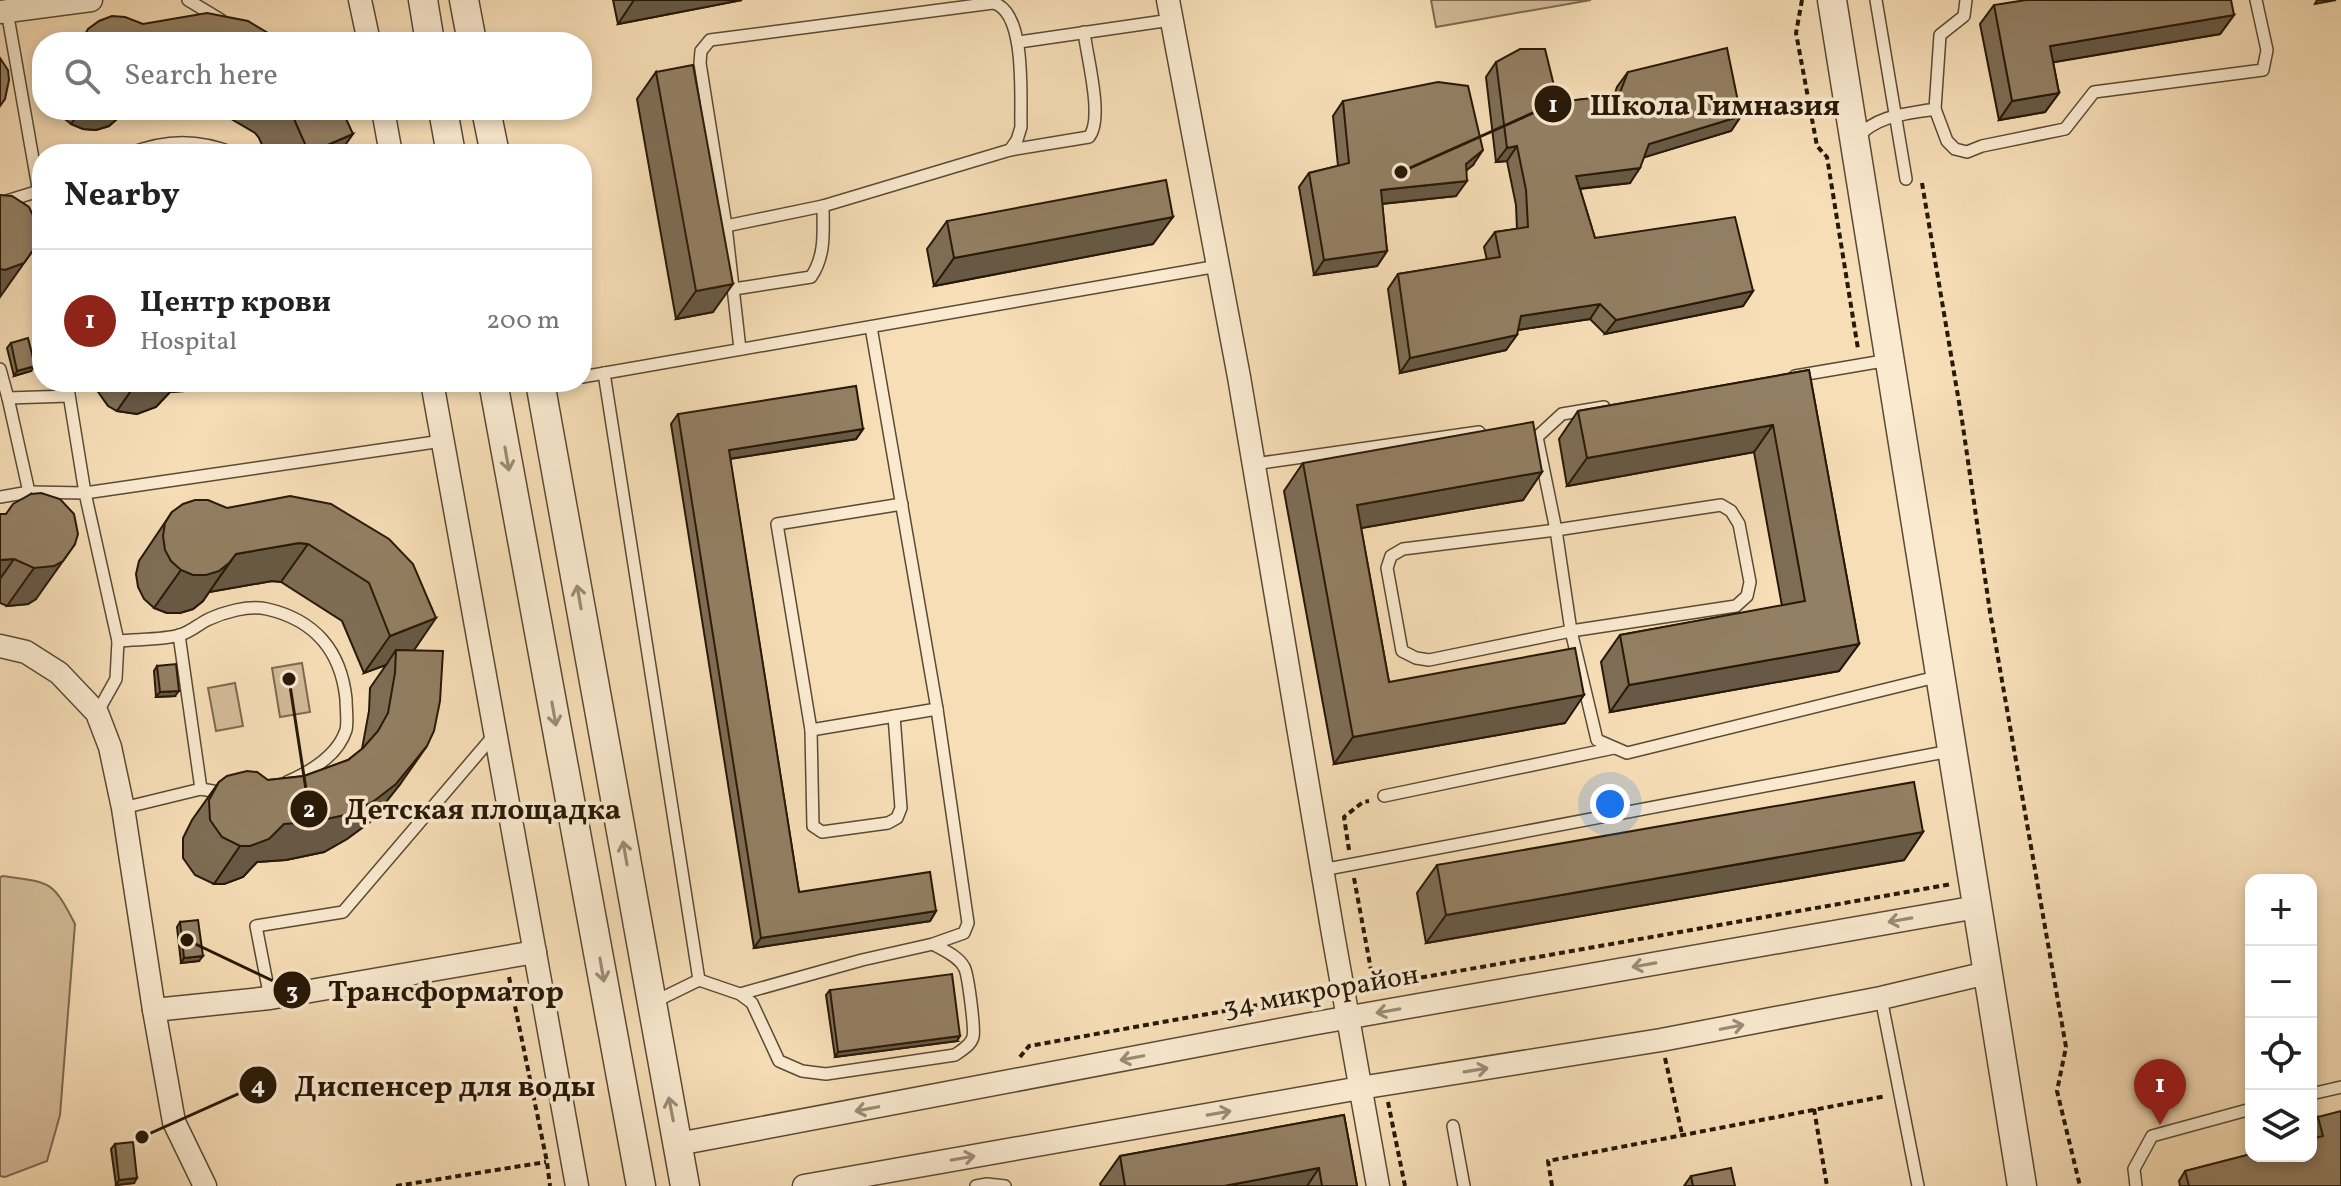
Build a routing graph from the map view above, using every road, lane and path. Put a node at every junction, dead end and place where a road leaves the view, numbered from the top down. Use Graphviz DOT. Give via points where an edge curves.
graph roads {
  1 [pos="91,0"];
  2 [pos="188,0"];
  3 [pos="360,0"];
  4 [pos="423,0"];
  5 [pos="464,0"];
  6 [pos="1802,0"];
  7 [pos="1832,0"];
  8 [pos="1876,0"];
  9 [pos="1966,0"];
  10 [pos="2256,0"];
  11 [pos="1170,10"];
  12 [pos="4,11"];
  13 [pos="228,24"];
  14 [pos="367,32"];
  15 [pos="428,32"];
  16 [pos="470,32"];
  17 [pos="1084,32"];
  18 [pos="1019,42"];
  19 [pos="1935,109"];
  20 [pos="1894,116"];
  21 [pos="385,120"];
  22 [pos="445,120"];
  23 [pos="488,120"];
  24 [pos="1854,141"];
  25 [pos="163,144"];
  26 [pos="207,144"];
  27 [pos="389,144"];
  28 [pos="449,144"];
  29 [pos="493,144"];
  30 [pos="32,146"];
  31 [pos="1010,150"];
  32 [pos="1921,173"];
  33 [pos="1906,179"];
  34 [pos="32,193"];
  35 [pos="0,203"];
  36 [pos="823,206"];
  37 [pos="726,226"];
  38 [pos="1218,266"];
  39 [pos="734,289"];
  40 [pos="871,327"];
  41 [pos="740,349"];
  42 [pos="1889,360"];
  43 [pos="1861,365"];
  44 [pos="0,369"];
  45 [pos="604,373"];
  46 [pos="592,375"];
  47 [pos="1782,378"];
  48 [pos="68,392"];
  49 [pos="434,392"];
  50 [pos="495,392"];
  51 [pos="547,392"];
  52 [pos="69,396"];
  53 [pos="8,398"];
  54 [pos="1609,406"];
  55 [pos="1553,422"];
  56 [pos="1537,424"];
  57 [pos="1490,431"];
  58 [pos="442,441"];
  59 [pos="1254,464"];
  60 [pos="29,492"];
  61 [pos="85,493"];
  62 [pos="0,497"];
  63 [pos="902,504"];
  64 [pos="1556,530"];
  65 [pos="1571,631"];
  66 [pos="179,635"];
  67 [pos="118,641"];
  68 [pos="0,646"];
  69 [pos="1940,676"];
  70 [pos="937,709"];
  71 [pos="97,713"];
  72 [pos="894,716"];
  73 [pos="811,730"];
  74 [pos="496,733"];
  75 [pos="1614,748"];
  76 [pos="1952,751"];
  77 [pos="279,784"];
  78 [pos="201,789"];
  79 [pos="238,793"];
  80 [pos="1384,796"];
  81 [pos="123,808"];
  82 [pos="1322,870"];
  83 [pos="1975,894"];
  84 [pos="933,944"];
  85 [pos="535,952"];
  86 [pos="491,960"];
  87 [pos="1987,973"];
  88 [pos="699,980"];
  89 [pos="1366,987"];
  90 [pos="740,994"];
  91 [pos="270,998"];
  92 [pos="1881,998"];
  93 [pos="652,1003"];
  94 [pos="154,1010"];
  95 [pos="1349,1018"];
  96 [pos="1311,1024"];
  97 [pos="1661,1040"];
  98 [pos="999,1084"];
  99 [pos="1384,1084"];
  100 [pos="2341,1087"];
  101 [pos="1360,1088"];
  102 [pos="1900,1093"];
  103 [pos="2317,1093"];
  104 [pos="1814,1109"];
  105 [pos="2245,1111"];
  106 [pos="1453,1126"];
  107 [pos="1682,1134"];
  108 [pos="678,1144"];
  109 [pos="572,1157"];
  110 [pos="547,1162"];
  111 [pos="205,1186"];
  112 [pos="396,1186"];
  113 [pos="550,1186"];
  114 [pos="577,1186"];
  115 [pos="637,1186"];
  116 [pos="685,1186"];
  117 [pos="804,1186"];
  118 [pos="976,1186"];
  119 [pos="1005,1186"];
  120 [pos="1378,1186"];
  121 [pos="1405,1186"];
  122 [pos="1464,1186"];
  123 [pos="1552,1186"];
  124 [pos="1827,1186"];
  125 [pos="1918,1186"];
  126 [pos="2022,1186"];
  127 [pos="2080,1186"];
  128 [pos="2136,1186"];
  1 -- 12 [label="street"];
  2 -- 13 [label="lane"];
  3 -- 14 [label="street"];
  4 -- 15 [label="street"];
  5 -- 16 [label="street"];
  6 -- 43 [label="path" via="1796,33 1817,146 1827,157"];
  7 -- 24 [label="street"];
  8 -- 20 [label="lane"];
  9 -- 19 [label="lane" via="1964,16 1940,35"];
  10 -- 19 [label="lane" via="2267,50 2263,70 2094,92 2065,129 1967,152 1947,141"];
  11 -- 17 [label="lane"];
  11 -- 38 [label="street"];
  12 -- 30 [label="lane"];
  17 -- 18 [label="lane"];
  17 -- 31 [label="lane" via="1093,132 1089,137"];
  18 -- 31 [label="lane" via="1021,127"];
  18 -- 37 [label="lane" via="1009,12 993,3 710,40 700,63"];
  19 -- 20 [label="lane"];
  20 -- 24 [label="lane" via="1865,128"];
  20 -- 33 [label="lane"];
  21 -- 27 [label="street"];
  22 -- 28 [label="street"];
  23 -- 29 [label="street"];
  24 -- 42 [label="street"];
  25 -- 26 [label="lane"];
  31 -- 36 [label="lane"];
  32 -- 127 [label="path" via="2066,1047 2057,1091"];
  34 -- 35 [label="lane"];
  36 -- 37 [label="lane"];
  36 -- 39 [label="lane" via="822,255 811,277"];
  37 -- 39 [label="lane"];
  38 -- 40 [label="lane"];
  38 -- 59 [label="street"];
  39 -- 41 [label="lane"];
  40 -- 41 [label="lane"];
  40 -- 63 [label="lane"];
  41 -- 45 [label="lane"];
  42 -- 43 [label="lane"];
  42 -- 69 [label="street"];
  43 -- 47 [label="lane"];
  44 -- 53 [label="lane"];
  45 -- 46 [label="lane"];
  45 -- 88 [label="lane"];
  48 -- 52 [label="lane"];
  49 -- 58 [label="street"];
  50 -- 115 [label="street, one-way"];
  93 -- 51 [label="street, one-way"];
  52 -- 53 [label="lane"];
  52 -- 61 [label="lane"];
  53 -- 60 [label="lane"];
  54 -- 55 [label="lane" via="1562,414"];
  55 -- 56 [label="lane"];
  55 -- 64 [label="lane" via="1537,437"];
  57 -- 59 [label="lane"];
  58 -- 61 [label="lane"];
  58 -- 74 [label="street"];
  59 -- 82 [label="street"];
  60 -- 61 [label="lane"];
  60 -- 62 [label="lane"];
  61 -- 67 [label="lane"];
  63 -- 70 [label="lane"];
  63 -- 73 [label="lane" via="777,524"];
  64 -- 65 [label="lane"];
  64 -- 65 [label="lane" via="1403,549 1391,556 1387,568 1402,651 1416,658 1429,660"];
  64 -- 65 [label="lane" via="1721,505 1739,524 1750,582 1747,596 1736,606"];
  65 -- 75 [label="lane" via="1597,740"];
  66 -- 67 [label="lane"];
  66 -- 77 [label="lane" via="228,612 265,609 310,628 331,650 344,682 346,729 335,750 316,767"];
  66 -- 78 [label="lane"];
  67 -- 71 [label="lane" via="116,679"];
  68 -- 71 [label="street" via="26,652 59,673"];
  69 -- 75 [label="lane" via="1627,753"];
  69 -- 76 [label="street"];
  70 -- 72 [label="lane"];
  70 -- 84 [label="lane" via="968,923 964,933"];
  71 -- 81 [label="street"];
  72 -- 73 [label="lane"];
  72 -- 73 [label="lane" via="901,808 888,823 822,832 813,826"];
  74 -- 85 [label="street"];
  74 -- 91 [label="lane" via="343,912 256,926"];
  75 -- 80 [label="lane"];
  76 -- 82 [label="lane"];
  76 -- 83 [label="street"];
  78 -- 79 [label="lane"];
  78 -- 81 [label="lane"];
  81 -- 94 [label="street"];
  82 -- 95 [label="street"];
  83 -- 87 [label="street"];
  83 -- 89 [label="path"];
  83 -- 95 [label="street, 34 микрорайон, one-way"];
  84 -- 90 [label="lane"];
  84 -- 90 [label="lane" via="965,967 973,1036 955,1055 826,1074 802,1071 779,1061 752,1003"];
  85 -- 86 [label="street"];
  85 -- 109 [label="street"];
  86 -- 91 [label="street"];
  86 -- 110 [label="path" via="510,978"];
  87 -- 92 [label="street"];
  87 -- 126 [label="street"];
  88 -- 90 [label="lane"];
  88 -- 93 [label="lane"];
  91 -- 94 [label="street"];
  97 -- 92 [label="street, one-way"];
  92 -- 102 [label="lane"];
  108 -- 93 [label="street, one-way"];
  94 -- 111 [label="street" via="174,1122"];
  95 -- 96 [label="street, 34 микрорайон"];
  95 -- 101 [label="street"];
  96 -- 98 [label="street, 34 микрорайон, one-way"];
  96 -- 98 [label="path" via="1308,996 1029,1046"];
  99 -- 97 [label="street, one-way"];
  97 -- 107 [label="path"];
  98 -- 108 [label="street, 34 микрорайон, one-way"];
  99 -- 101 [label="street"];
  99 -- 121 [label="path"];
  100 -- 103 [label="lane"];
  117 -- 101 [label="street, one-way"];
  101 -- 120 [label="street"];
  102 -- 104 [label="path"];
  102 -- 125 [label="lane"];
  104 -- 107 [label="path"];
  104 -- 124 [label="path"];
  105 -- 128 [label="lane" via="2152,1136 2134,1169"];
  106 -- 122 [label="lane"];
  107 -- 123 [label="path" via="1548,1161"];
  108 -- 116 [label="street"];
  109 -- 110 [label="path"];
  109 -- 114 [label="street"];
  110 -- 112 [label="path"];
  110 -- 113 [label="path"];
  118 -- 119 [label="lane"];
}
